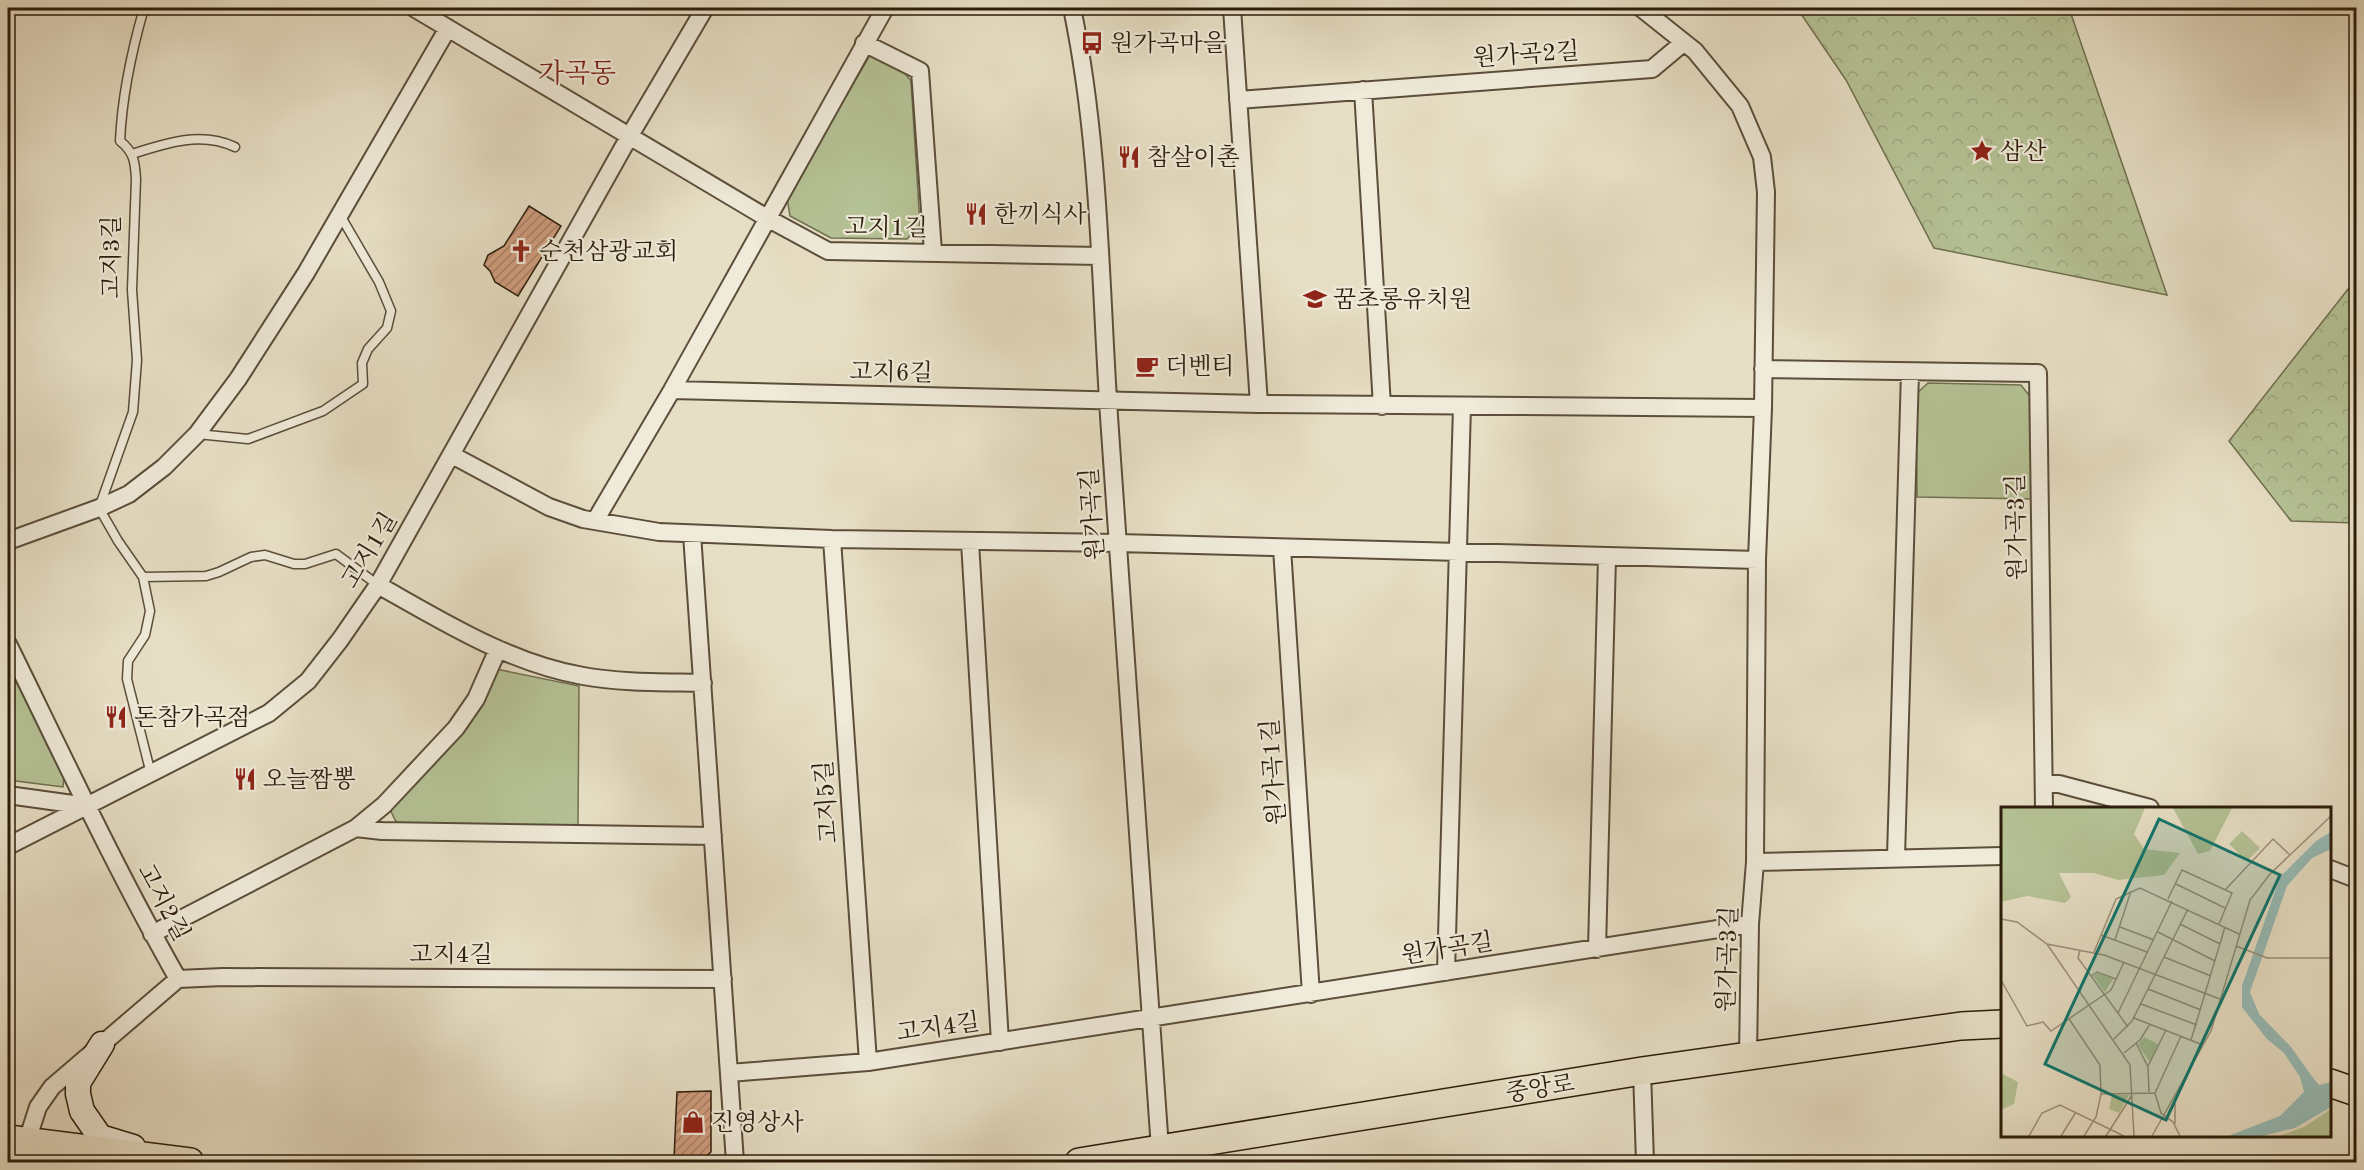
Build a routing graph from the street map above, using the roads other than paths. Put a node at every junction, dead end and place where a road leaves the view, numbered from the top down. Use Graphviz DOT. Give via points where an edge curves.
graph roads {
  1 [pos="144,8"];
  2 [pos="414,8"];
  3 [pos="705,8"];
  4 [pos="885,8"];
  5 [pos="1072,8"];
  6 [pos="1232,8"];
  7 [pos="1641,8"];
  8 [pos="448,28"];
  9 [pos="1683,43"];
  10 [pos="864,44"];
  11 [pos="1363,90"];
  12 [pos="1238,100"];
  13 [pos="629,137"];
  14 [pos="235,147"];
  15 [pos="132,154"];
  16 [pos="340,214"];
  17 [pos="767,218"];
  18 [pos="933,252"];
  19 [pos="1100,256"];
  20 [pos="1763,369"];
  21 [pos="1910,372"];
  22 [pos="672,390"];
  23 [pos="1108,401"];
  24 [pos="1260,404"];
  25 [pos="1382,406"];
  26 [pos="1462,406"];
  27 [pos="1763,408"];
  28 [pos="197,434"];
  29 [pos="452,455"];
  30 [pos="99,508"];
  31 [pos="596,521"];
  32 [pos="692,534"];
  33 [pos="832,539"];
  34 [pos="8,541"];
  35 [pos="970,542"];
  36 [pos="1118,543"];
  37 [pos="1282,548"];
  38 [pos="1459,553"];
  39 [pos="1607,557"];
  40 [pos="1757,560"];
  41 [pos="143,577"];
  42 [pos="378,585"];
  43 [pos="8,644"];
  44 [pos="498,649"];
  45 [pos="703,683"];
  46 [pos="151,774"];
  47 [pos="2044,784"];
  48 [pos="8,795"];
  49 [pos="87,806"];
  50 [pos="2044,807"];
  51 [pos="2146,807"];
  52 [pos="356,828"];
  53 [pos="713,836"];
  54 [pos="8,846"];
  55 [pos="2001,856"];
  56 [pos="1896,857"];
  57 [pos="1755,862"];
  58 [pos="2331,869"];
  59 [pos="2356,879"];
  60 [pos="1750,924"];
  61 [pos="152,934"];
  62 [pos="1597,949"];
  63 [pos="1446,972"];
  64 [pos="178,979"];
  65 [pos="723,979"];
  66 [pos="1311,994"];
  67 [pos="1152,1019"];
  68 [pos="2001,1024"];
  69 [pos="1000,1042"];
  70 [pos="102,1044"];
  71 [pos="1748,1057"];
  72 [pos="868,1062"];
  73 [pos="1642,1071"];
  74 [pos="729,1073"];
  75 [pos="2331,1083"];
  76 [pos="2356,1092"];
  77 [pos="20,1148"];
  78 [pos="1160,1153"];
  79 [pos="191,1162"];
  80 [pos="735,1162"];
  81 [pos="1079,1162"];
  82 [pos="1645,1162"];
  1 -- 15 [label="lane, 고지3길" via="121,124 120,141"];
  2 -- 8 [label="street, 고지1길"];
  3 -- 13 [label="street, 고지1길"];
  4 -- 10 [label="street"];
  5 -- 19 [label="street, 원가곡길" via="1085,68"];
  6 -- 12 [label="street"];
  7 -- 9 [label="street, 원가곡3길"];
  8 -- 13 [label="street, 고지1길"];
  8 -- 16 [label="street"];
  9 -- 11 [label="street, 원가곡2길" via="1652,69"];
  9 -- 20 [label="street, 원가곡3길" via="1695,51 1740,106 1762,157 1766,192"];
  10 -- 17 [label="street"];
  10 -- 18 [label="street" via="920,71"];
  11 -- 12 [label="street, 원가곡2길"];
  11 -- 25 [label="street"];
  12 -- 24 [label="street"];
  13 -- 17 [label="street, 고지1길"];
  13 -- 29 [label="street, 고지1길"];
  14 -- 15 [label="lane" via="221,140 196,138"];
  15 -- 30 [label="lane, 고지3길" via="136,179 132,290 137,360 134,412"];
  16 -- 28 [label="street" via="238,380"];
  16 -- 28 [label="lane" via="391,311 387,328 368,349 362,363 363,384 323,411 248,439"];
  17 -- 18 [label="street, 고지1길" via="828,250"];
  17 -- 22 [label="street"];
  18 -- 19 [label="street, 고지1길"];
  19 -- 23 [label="street, 원가곡길"];
  20 -- 21 [label="street, 원가곡3길"];
  20 -- 27 [label="street, 원가곡3길"];
  21 -- 47 [label="street, 원가곡3길" via="2038,373"];
  21 -- 56 [label="street"];
  22 -- 23 [label="street, 고지6길"];
  22 -- 31 [label="street"];
  23 -- 24 [label="street"];
  23 -- 36 [label="street, 원가곡길"];
  24 -- 25 [label="street"];
  25 -- 26 [label="street"];
  26 -- 27 [label="street"];
  26 -- 38 [label="street"];
  27 -- 40 [label="street, 원가곡3길"];
  28 -- 30 [label="street" via="129,494"];
  29 -- 31 [label="street" via="549,507"];
  29 -- 42 [label="street, 고지1길"];
  30 -- 34 [label="street"];
  30 -- 41 [label="lane"];
  31 -- 32 [label="street"];
  32 -- 33 [label="street"];
  32 -- 45 [label="street"];
  33 -- 35 [label="street"];
  33 -- 72 [label="street, 고지5길"];
  35 -- 36 [label="street"];
  35 -- 69 [label="street"];
  36 -- 37 [label="street"];
  36 -- 67 [label="street, 원가곡길"];
  37 -- 38 [label="street"];
  37 -- 66 [label="street, 원가곡1길"];
  38 -- 39 [label="street"];
  38 -- 63 [label="street"];
  39 -- 40 [label="street"];
  39 -- 62 [label="street"];
  40 -- 57 [label="street, 원가곡3길"];
  41 -- 42 [label="lane" via="206,576 265,555 304,564 336,554"];
  41 -- 46 [label="lane" via="150,611 145,635 126,667"];
  42 -- 44 [label="street"];
  42 -- 46 [label="street, 고지1길" via="308,681 269,713"];
  43 -- 49 [label="street, 고지2길"];
  44 -- 45 [label="street" via="540,666 583,676"];
  44 -- 52 [label="street" via="476,699 456,728 384,805"];
  45 -- 53 [label="street"];
  46 -- 49 [label="street, 고지1길"];
  47 -- 50 [label="street, 원가곡3길"];
  47 -- 51 [label="street" via="2059,784"];
  48 -- 49 [label="street"];
  49 -- 54 [label="street, 고지1길"];
  49 -- 61 [label="street, 고지2길"];
  52 -- 53 [label="street"];
  52 -- 61 [label="street"];
  53 -- 65 [label="street"];
  55 -- 56 [label="street"];
  56 -- 57 [label="street"];
  57 -- 60 [label="street, 원가곡3길"];
  58 -- 59 [label="street"];
  60 -- 62 [label="street, 원가곡길"];
  60 -- 71 [label="street, 원가곡3길"];
  61 -- 64 [label="street, 고지2길"];
  62 -- 63 [label="street, 원가곡길"];
  63 -- 66 [label="street, 원가곡길"];
  64 -- 65 [label="street, 고지4길"];
  64 -- 70 [label="street, 고지2길"];
  65 -- 74 [label="street"];
  66 -- 67 [label="street, 원가곡길"];
  67 -- 69 [label="street, 고지4길"];
  67 -- 78 [label="street, 원가곡길"];
  68 -- 71 [label="main road, 중앙로" via="1961,1026"];
  69 -- 72 [label="street, 고지4길"];
  70 -- 77 [label="street, 고지2길" via="52,1087 38,1107"];
  70 -- 79 [label="street" via="78,1083 82,1111 92,1127 100,1137"];
  71 -- 73 [label="main road, 중앙로"];
  72 -- 74 [label="street, 고지4길"];
  73 -- 78 [label="main road, 중앙로"];
  73 -- 82 [label="street"];
  74 -- 80 [label="street"];
  75 -- 76 [label="main road"];
  77 -- 79 [label="main road"];
  78 -- 81 [label="main road, 중앙로"];
}
